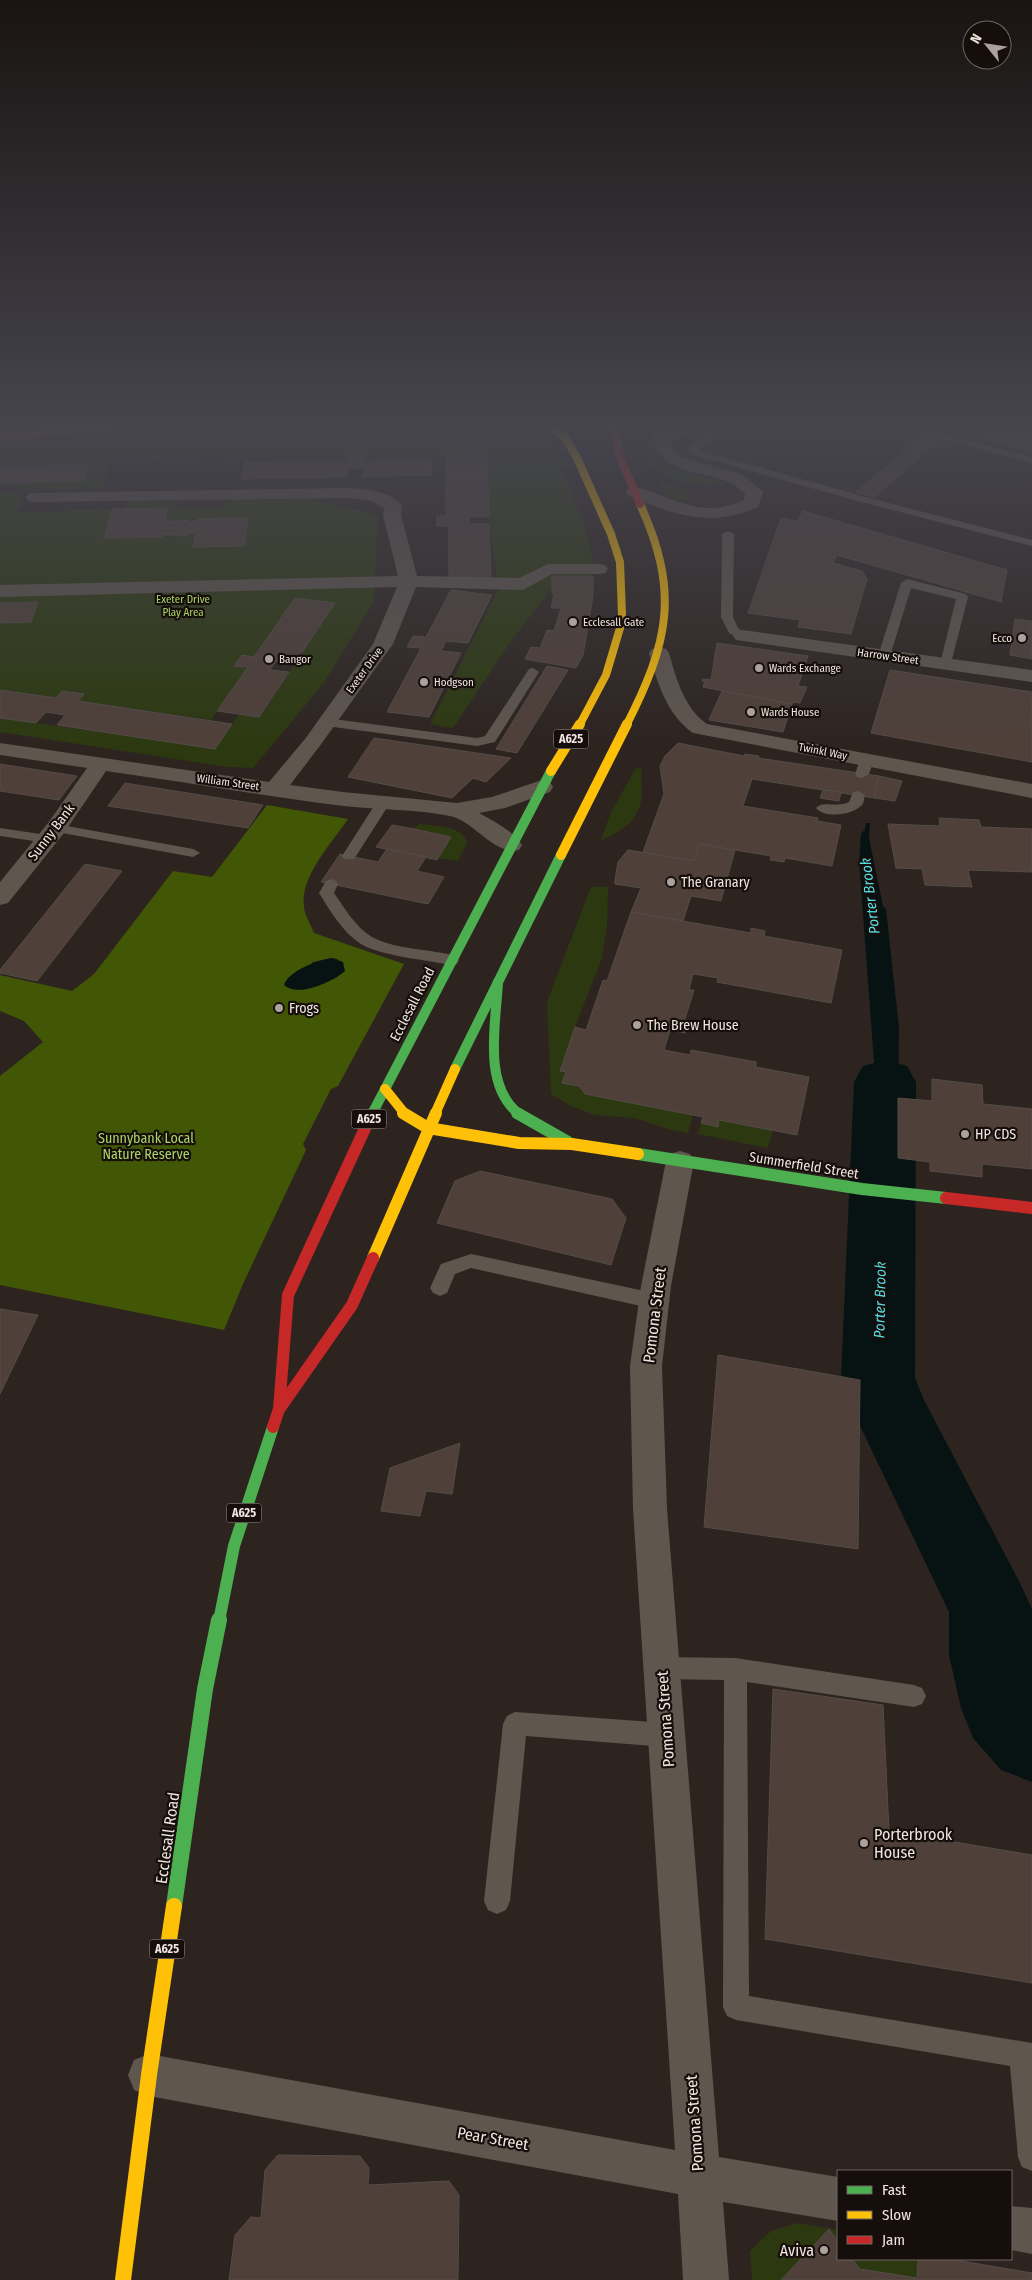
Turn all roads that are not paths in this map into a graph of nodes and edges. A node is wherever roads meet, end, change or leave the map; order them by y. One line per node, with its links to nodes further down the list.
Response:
1 (396, 532): 8 (street)
2 (610, 532): 19 (main road, Ecclesall Road / A625)
3 (653, 532): 11 (main road, Ecclesall Road / A625)
4 (991, 532): 6 (lane)
5 (728, 534): 10 (lane)
6 (1032, 543)
7 (599, 569): 8 (street)
8 (408, 582): 9 (street); 16 (street, Exeter Drive)
9 (0, 591)
10 (743, 636): 12 (street, Harrow Street)
11 (659, 653): 21 (street, Twinkl Way); 34 (main road, Ecclesall Road / A625)
12 (884, 656): 13 (street, Harrow Street); 13 (lane)
13 (946, 664): 15 (street, Harrow Street)
14 (533, 672): 16 (lane)
15 (1032, 676)
16 (326, 722): 20 (street, Exeter Drive)
17 (0, 749): 18 (street, William Street)
18 (101, 764): 20 (street, William Street); 27 (street, Sunny Bank)
19 (542, 787): 25 (street, William Street); 28 (main road, Ecclesall Road / A625)
20 (276, 789): 23 (street, William Street)
21 (1032, 791)
22 (858, 795): 24 (lane)
23 (383, 803): 25 (street, William Street); 30 (lane)
24 (823, 808)
25 (458, 810): 28 (street, William Street)
26 (0, 832): 27 (lane)
27 (51, 833): 29 (lane); 32 (street, Sunny Bank)
28 (511, 845): 33 (main road, Ecclesall Road / A625)
29 (193, 853)
30 (349, 856)
31 (331, 884): 33 (lane)
32 (0, 898)
33 (451, 960): 36 (main road, Ecclesall Road / A625)
34 (498, 982): 35 (main road, Ecclesall Road); 37 (main road, Ecclesall Road / A625)
35 (498, 1086): 38 (main road, Summerfield Street)
36 (385, 1089): 37 (main road, Summerfield Street); 43 (main road, Ecclesall Road / A625)
37 (428, 1128): 38 (main road, Summerfield Street); 43 (main road, Ecclesall Road / A625)
38 (572, 1144): 39 (main road, Summerfield Street)
39 (680, 1161): 40 (main road, Summerfield Street); 42 (street, Pomona Street)
40 (1032, 1208)
41 (440, 1288): 42 (lane)
42 (654, 1302): 44 (street, Pomona Street)
43 (279, 1409): 50 (main road, Ecclesall Road / A625)
44 (661, 1668): 45 (lane); 47 (street, Pomona Street)
45 (735, 1668): 46 (lane); 49 (lane)
46 (914, 1696)
47 (666, 1734): 48 (lane); 52 (street, Pomona Street)
48 (497, 1900)
49 (1028, 2055): 51 (lane)
50 (149, 2075): 52 (street, Pear Street); 56 (main road, Ecclesall Road / A625)
51 (1032, 2156)
52 (698, 2176): 53 (street, Pear Street); 57 (street, Pomona Street)
53 (837, 2199)
54 (1012, 2228): 55 (street)
55 (1032, 2231)
56 (123, 2280)
57 (706, 2280)

